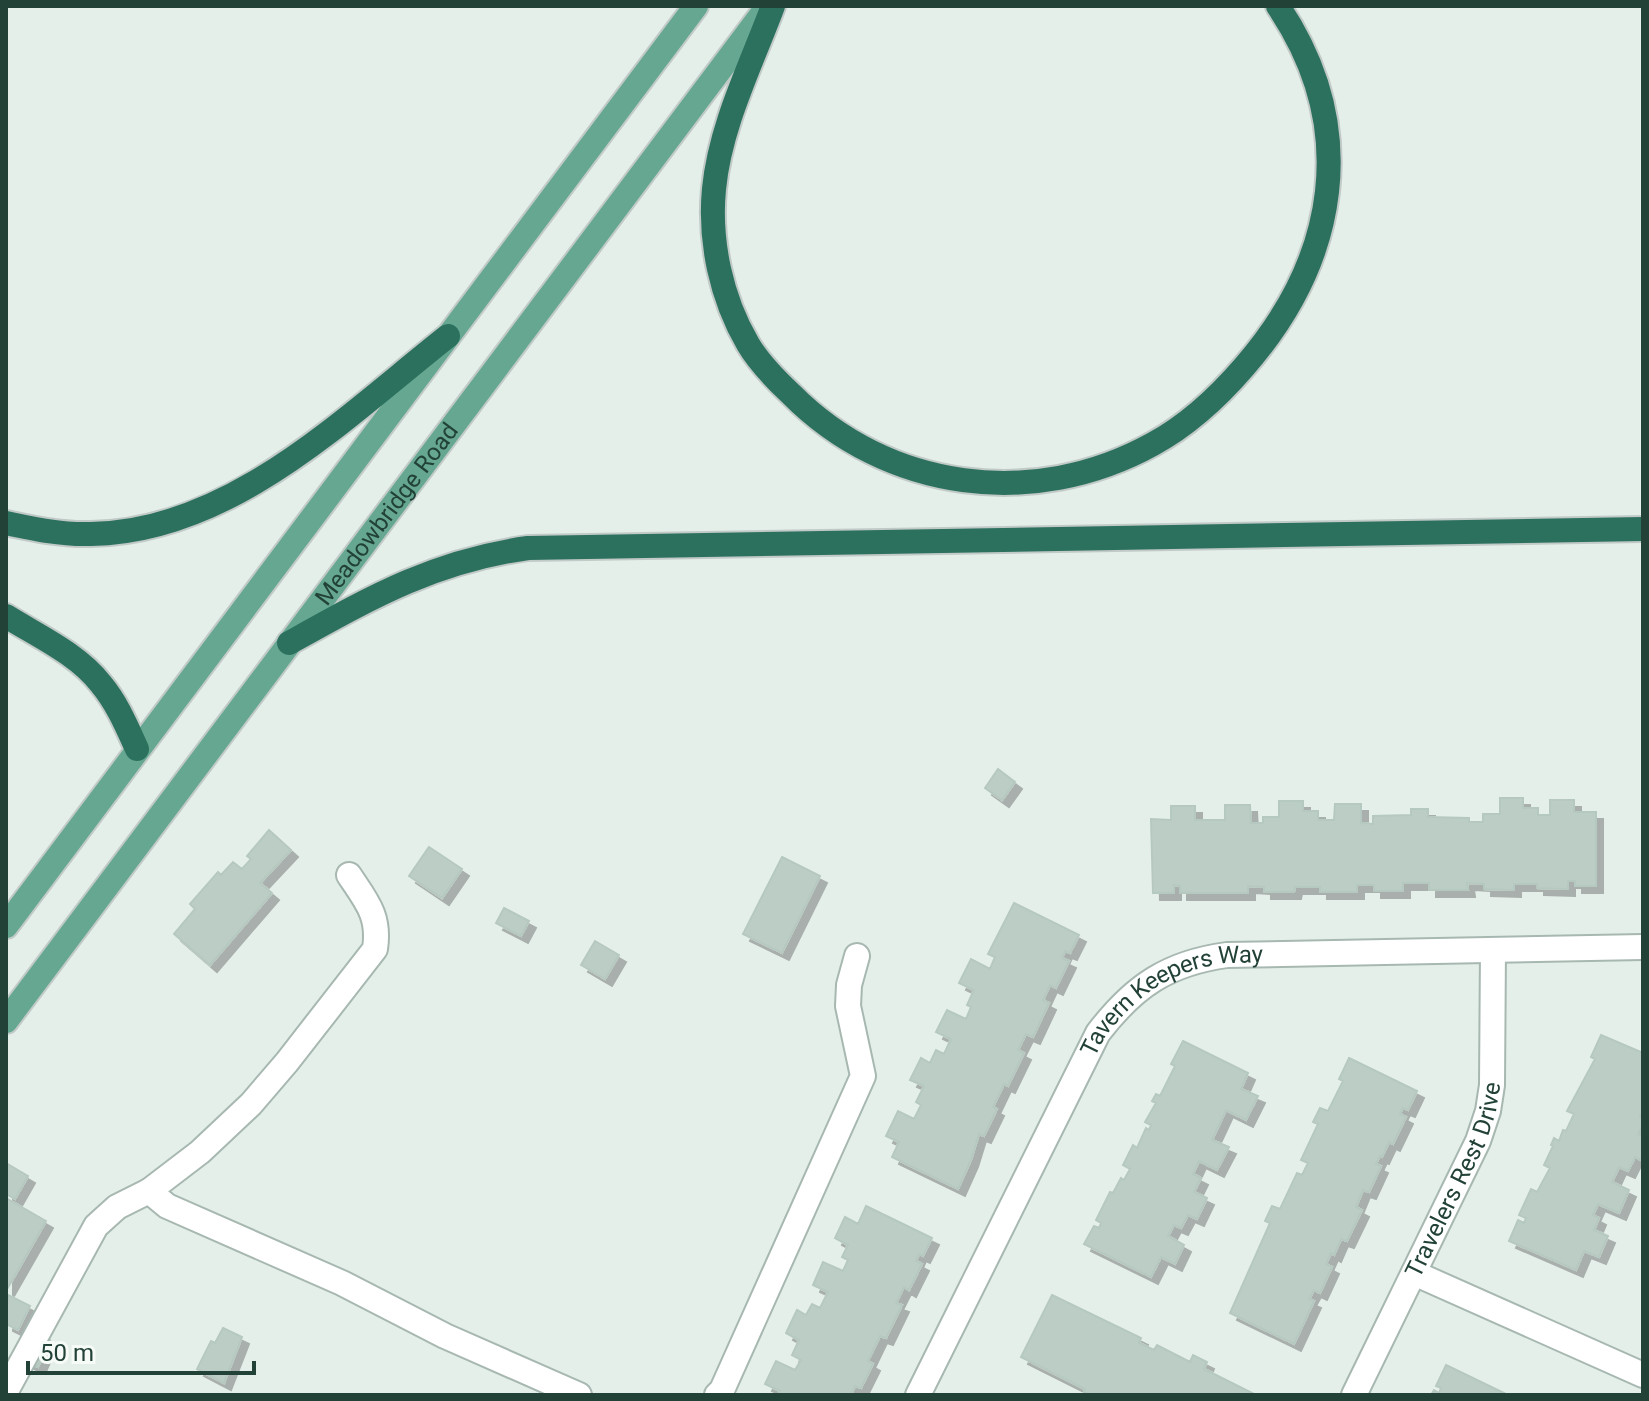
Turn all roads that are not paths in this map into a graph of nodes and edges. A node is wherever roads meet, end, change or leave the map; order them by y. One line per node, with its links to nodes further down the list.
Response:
1 (696, 6): 4 (main road)
2 (771, 6): 3 (highway); 8 (main road, Meadowbridge Road)
3 (1278, 6)
4 (448, 336): 5 (highway); 9 (main road)
5 (6, 523)
6 (1643, 529): 8 (highway)
7 (6, 616): 9 (highway)
8 (289, 643): 15 (main road, Meadowbridge Road)
9 (137, 749): 11 (main road)
10 (349, 875): 16 (street)
11 (6, 926)
12 (1643, 947): 13 (street, Tavern Keepers Way)
13 (1493, 950): 17 (street, Travelers Rest Drive); 22 (street, Tavern Keepers Way)
14 (857, 956): 21 (street)
15 (6, 1021)
16 (149, 1191): 19 (street); 20 (street)
17 (1414, 1273): 18 (street); 23 (street, Travelers Rest Drive)
18 (1643, 1375)
19 (6, 1391)
20 (579, 1395)
21 (717, 1395)
22 (918, 1395)
23 (1354, 1395)

